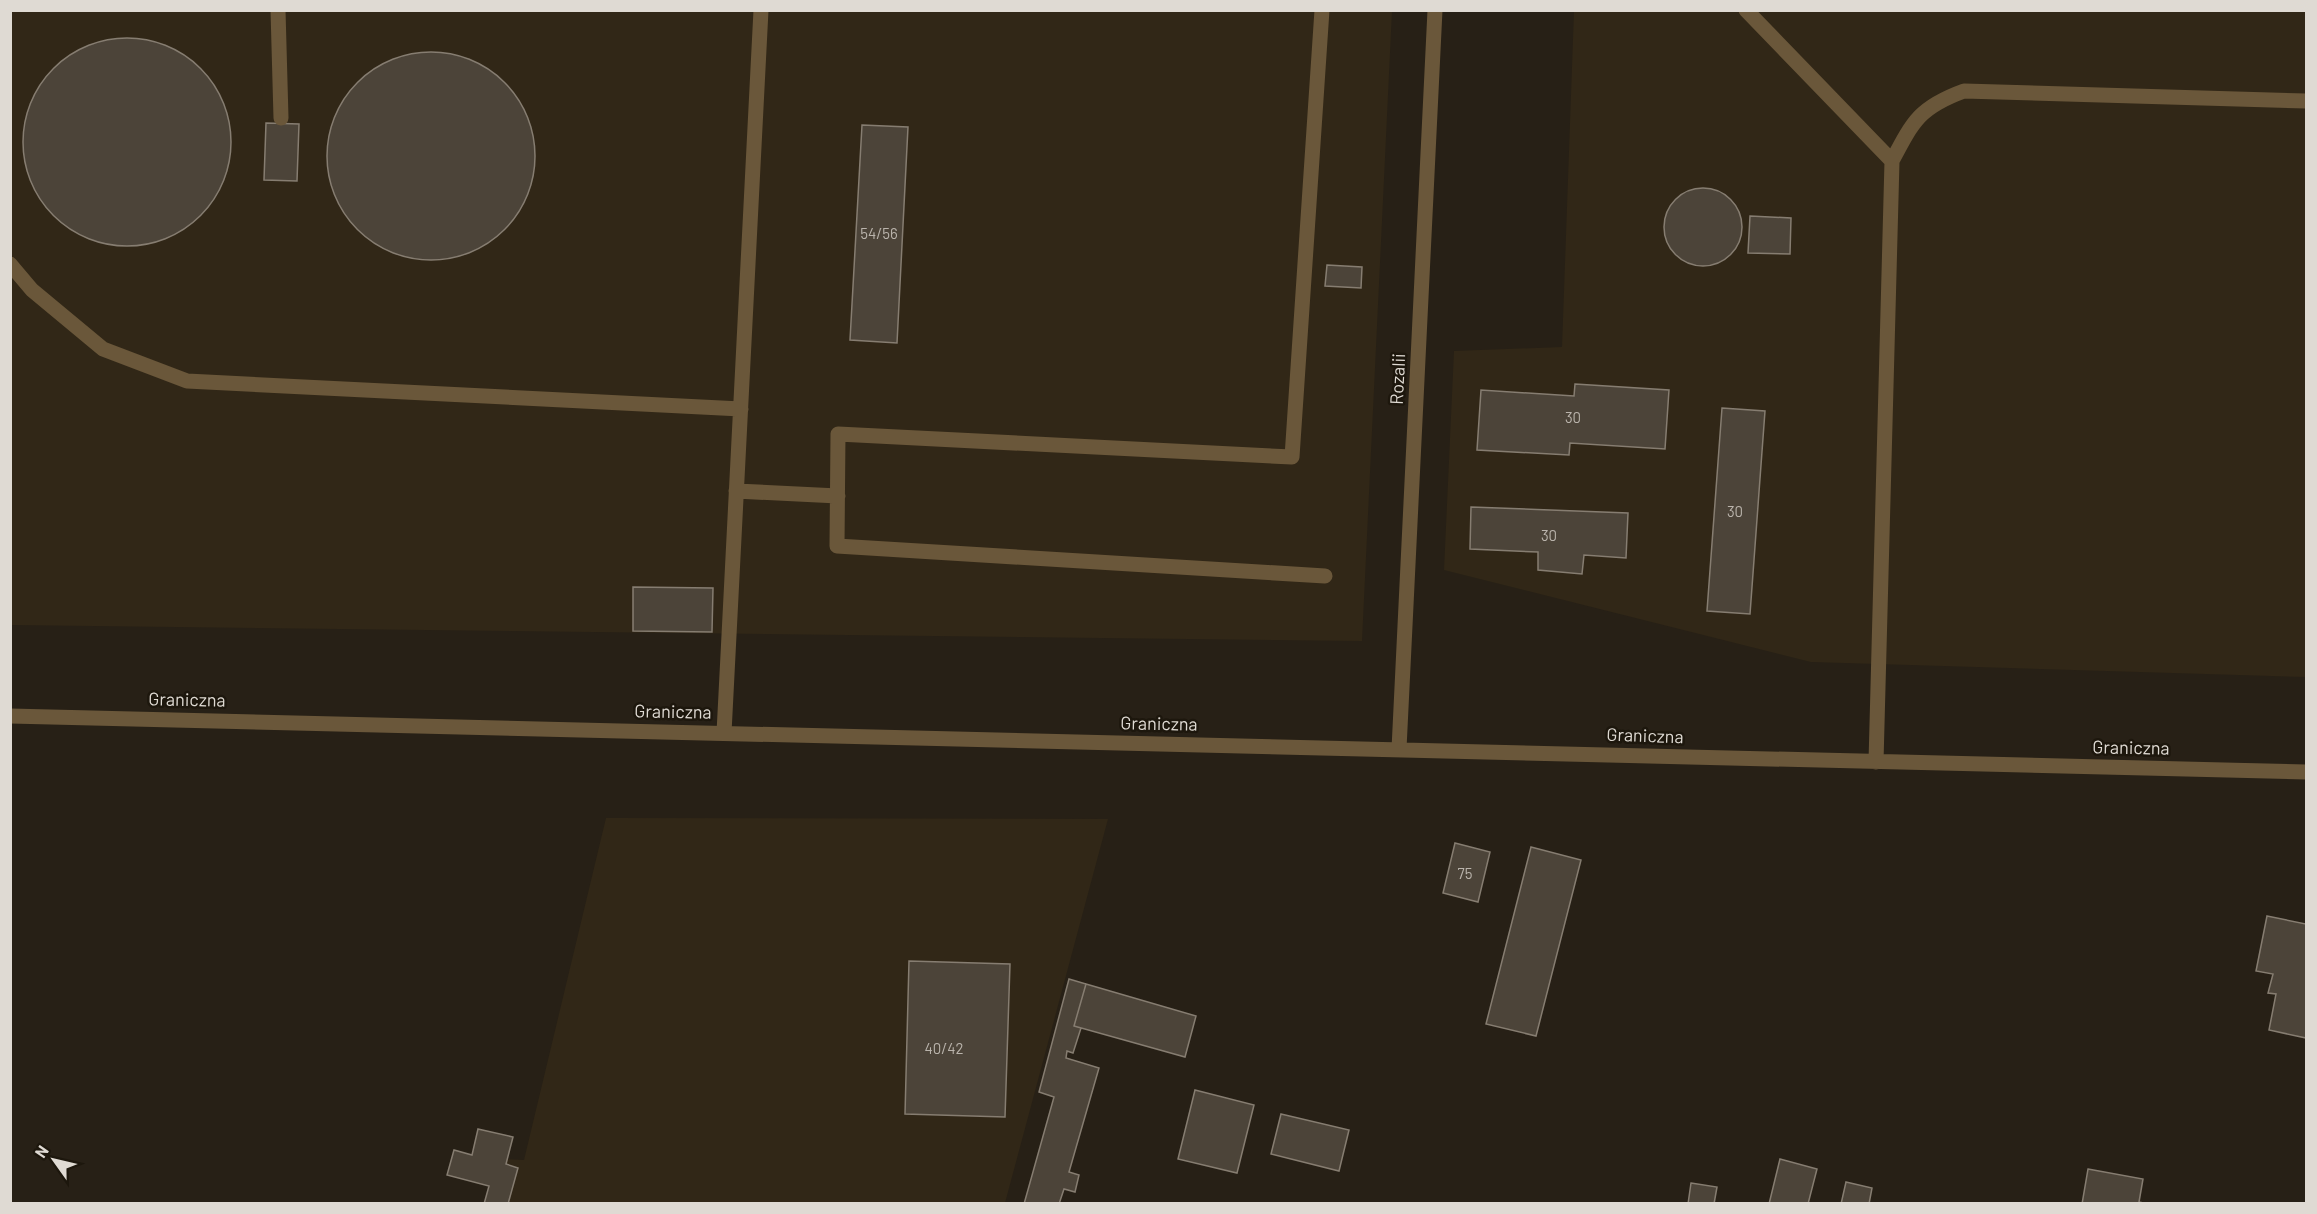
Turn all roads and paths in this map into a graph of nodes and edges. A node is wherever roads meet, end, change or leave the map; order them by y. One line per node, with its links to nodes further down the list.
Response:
1 (278, 10): 7 (street)
2 (761, 10): 10 (street)
3 (1322, 10): 12 (street)
4 (1435, 10): 16 (street, Rozalii)
5 (1746, 10): 8 (street)
6 (2307, 101): 8 (street)
7 (281, 118)
8 (1892, 161): 17 (street)
9 (10, 264): 10 (street)
10 (741, 409): 11 (street)
11 (736, 491): 12 (street); 15 (street)
12 (838, 496): 13 (street)
13 (1325, 576)
14 (10, 716): 15 (street, Graniczna)
15 (724, 733): 16 (street, Graniczna)
16 (1399, 749): 17 (street, Graniczna)
17 (1876, 762): 18 (street, Graniczna)
18 (2307, 772)

